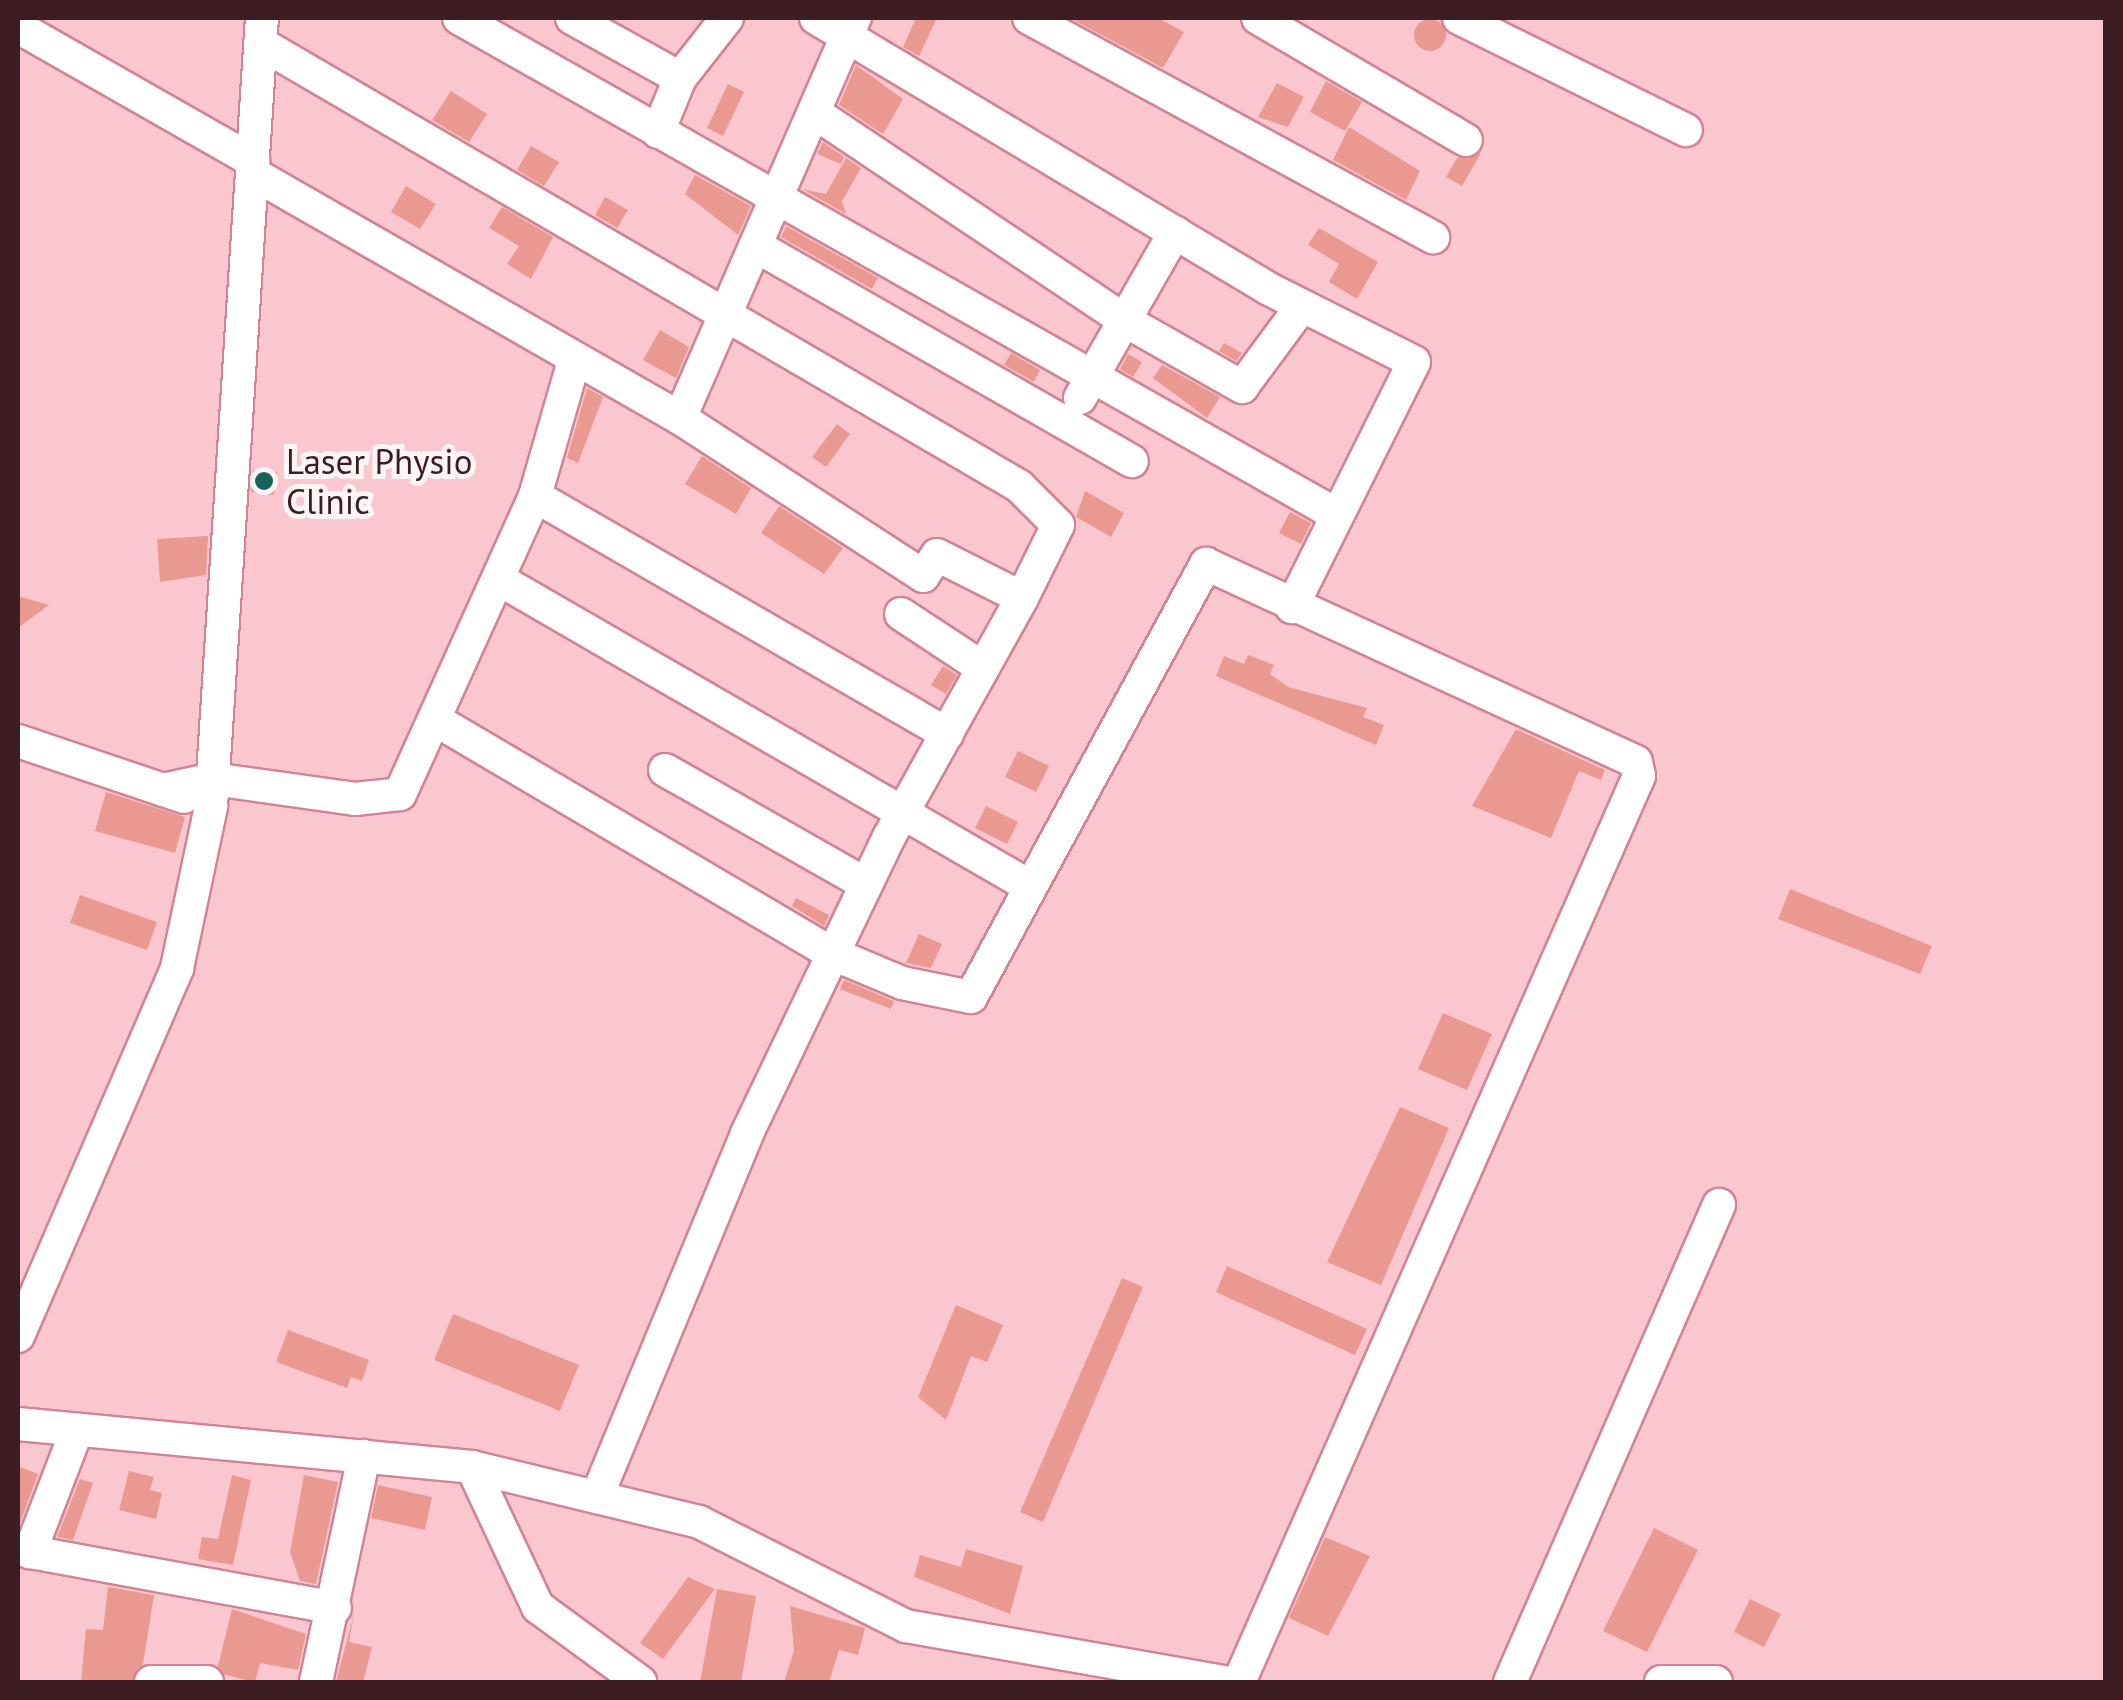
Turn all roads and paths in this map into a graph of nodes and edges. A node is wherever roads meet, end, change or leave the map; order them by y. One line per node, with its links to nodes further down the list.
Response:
1 (459, 18): 14 (street)
2 (572, 18): 11 (street)
3 (727, 18): 11 (street)
4 (816, 18): 10 (street)
5 (1029, 18): 19 (street)
6 (1258, 18): 15 (street)
7 (1459, 18): 13 (street)
8 (18, 27): 16 (street)
9 (261, 30): 16 (street); 22 (street)
10 (850, 30): 12 (street); 18 (street)
11 (680, 78): 14 (street)
12 (815, 112): 17 (street); 23 (street)
13 (1686, 130)
14 (658, 132): 17 (street)
15 (1466, 140)
16 (253, 167): 24 (street); 40 (street)
17 (779, 199): 20 (street); 25 (street)
18 (1175, 232): 21 (street); 23 (street)
19 (1433, 237)
20 (756, 246): 22 (street); 27 (street)
21 (1302, 306): 23 (street); 30 (street)
22 (722, 319): 26 (street); 32 (street)
23 (1124, 320): 25 (street)
24 (573, 364): 26 (street); 29 (street)
25 (1090, 378): 27 (street); 30 (street)
26 (680, 418): 32 (street)
27 (1068, 420): 28 (street)
28 (1132, 461)
29 (535, 496): 31 (street); 37 (street)
30 (1337, 516): 33 (street)
31 (500, 580): 36 (street); 41 (street)
32 (1022, 598): 35 (street)
33 (1292, 606): 43 (street); 59 (street)
34 (901, 614): 35 (street)
35 (983, 668): 37 (street)
36 (439, 722): 40 (street); 44 (street)
37 (947, 734): 41 (street)
38 (18, 741): 40 (street)
39 (665, 770): 42 (street)
40 (212, 793): 46 (street)
41 (905, 809): 42 (street); 43 (street)
42 (866, 884): 44 (street)
43 (1031, 887): 44 (street)
44 (833, 954): 51 (street)
45 (1719, 1205): 60 (street)
46 (18, 1336)
47 (18, 1424): 48 (street)
48 (77, 1430): 49 (street); 52 (street)
49 (364, 1456): 50 (street); 53 (street)
50 (472, 1466): 51 (street); 57 (street)
51 (597, 1497): 58 (street)
52 (24, 1566): 53 (street)
53 (335, 1608): 56 (street)
54 (152, 1682): 55 (street)
55 (206, 1682)
56 (316, 1682)
57 (640, 1682)
58 (1222, 1682)
59 (1239, 1682)
60 (1510, 1682)
61 (1661, 1682): 62 (street)
62 (1716, 1682)

